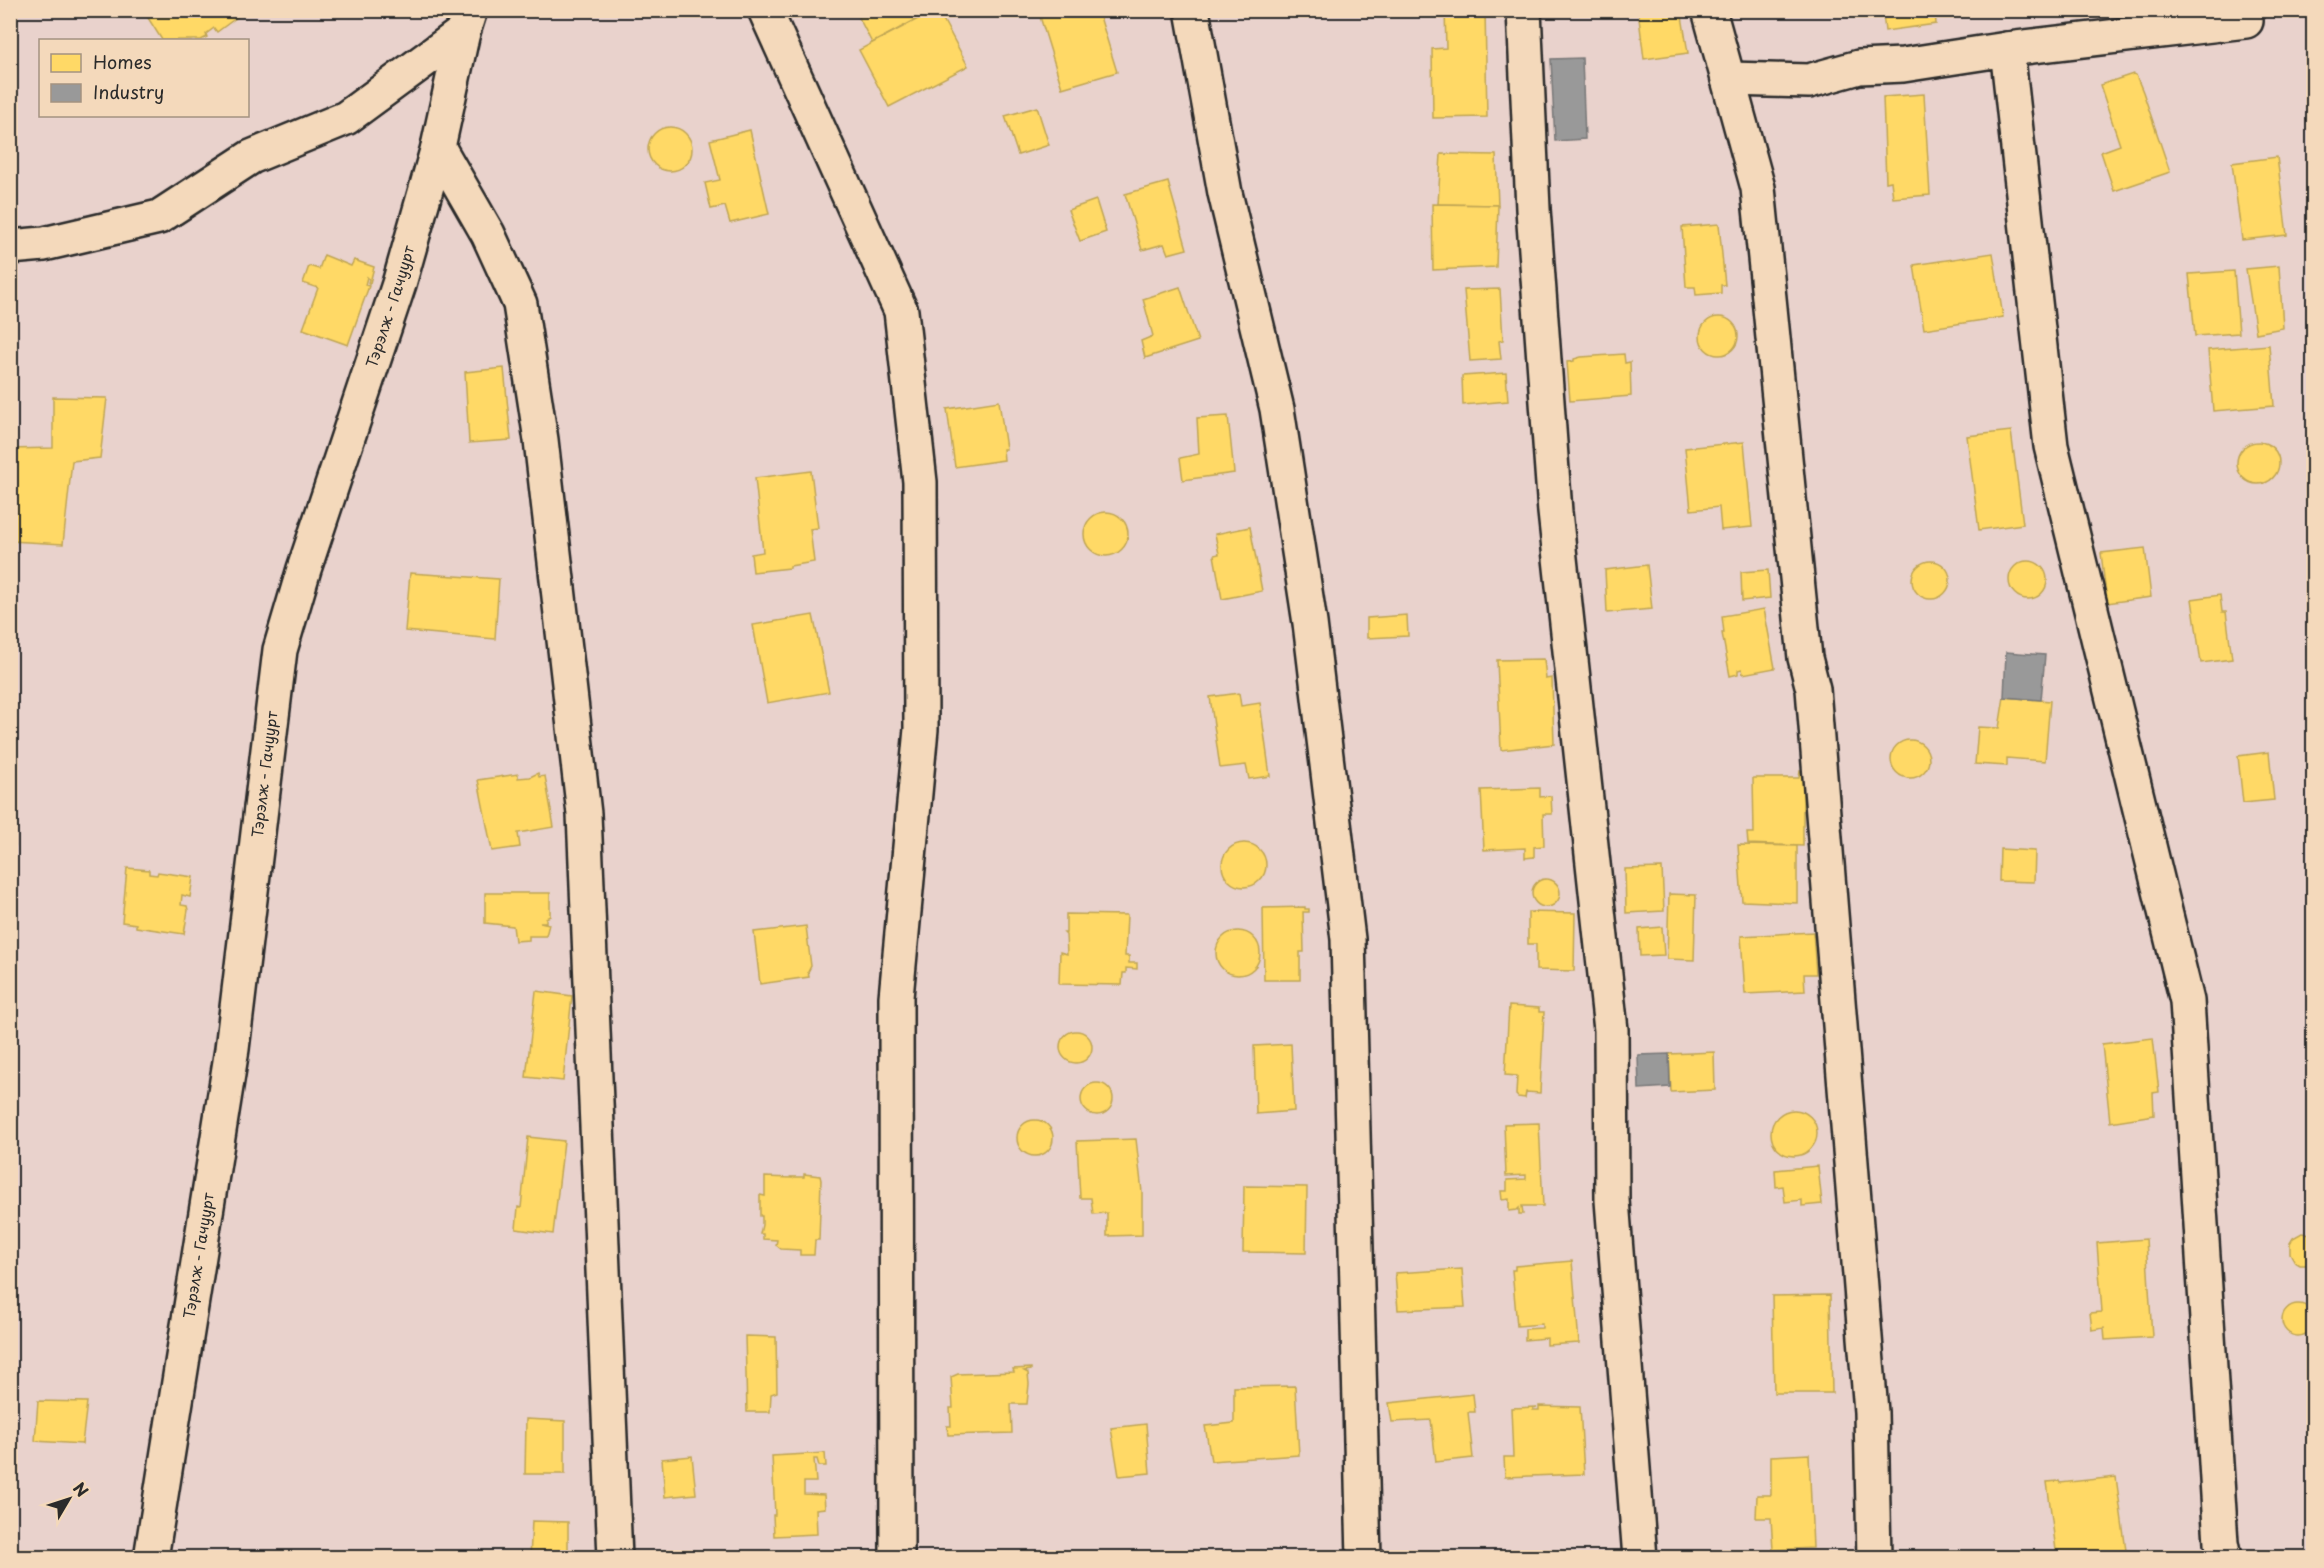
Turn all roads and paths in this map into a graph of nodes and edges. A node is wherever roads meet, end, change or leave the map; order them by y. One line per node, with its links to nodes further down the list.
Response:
1 (765, 10): 13 (street)
2 (1192, 10): 14 (street)
3 (1524, 10): 15 (street)
4 (1709, 10): 8 (street)
5 (467, 21): 9 (street, Тэрэлж - Гачуурт); 10 (street)
6 (2246, 21): 7 (street)
7 (2007, 49): 8 (street); 17 (street)
8 (1728, 79): 16 (street)
9 (438, 147): 11 (street, Тэрэлж - Гачуурт); 12 (street)
10 (10, 247)
11 (151, 1557)
12 (615, 1557)
13 (897, 1557)
14 (1364, 1557)
15 (1640, 1557)
16 (1874, 1557)
17 (2224, 1557)

